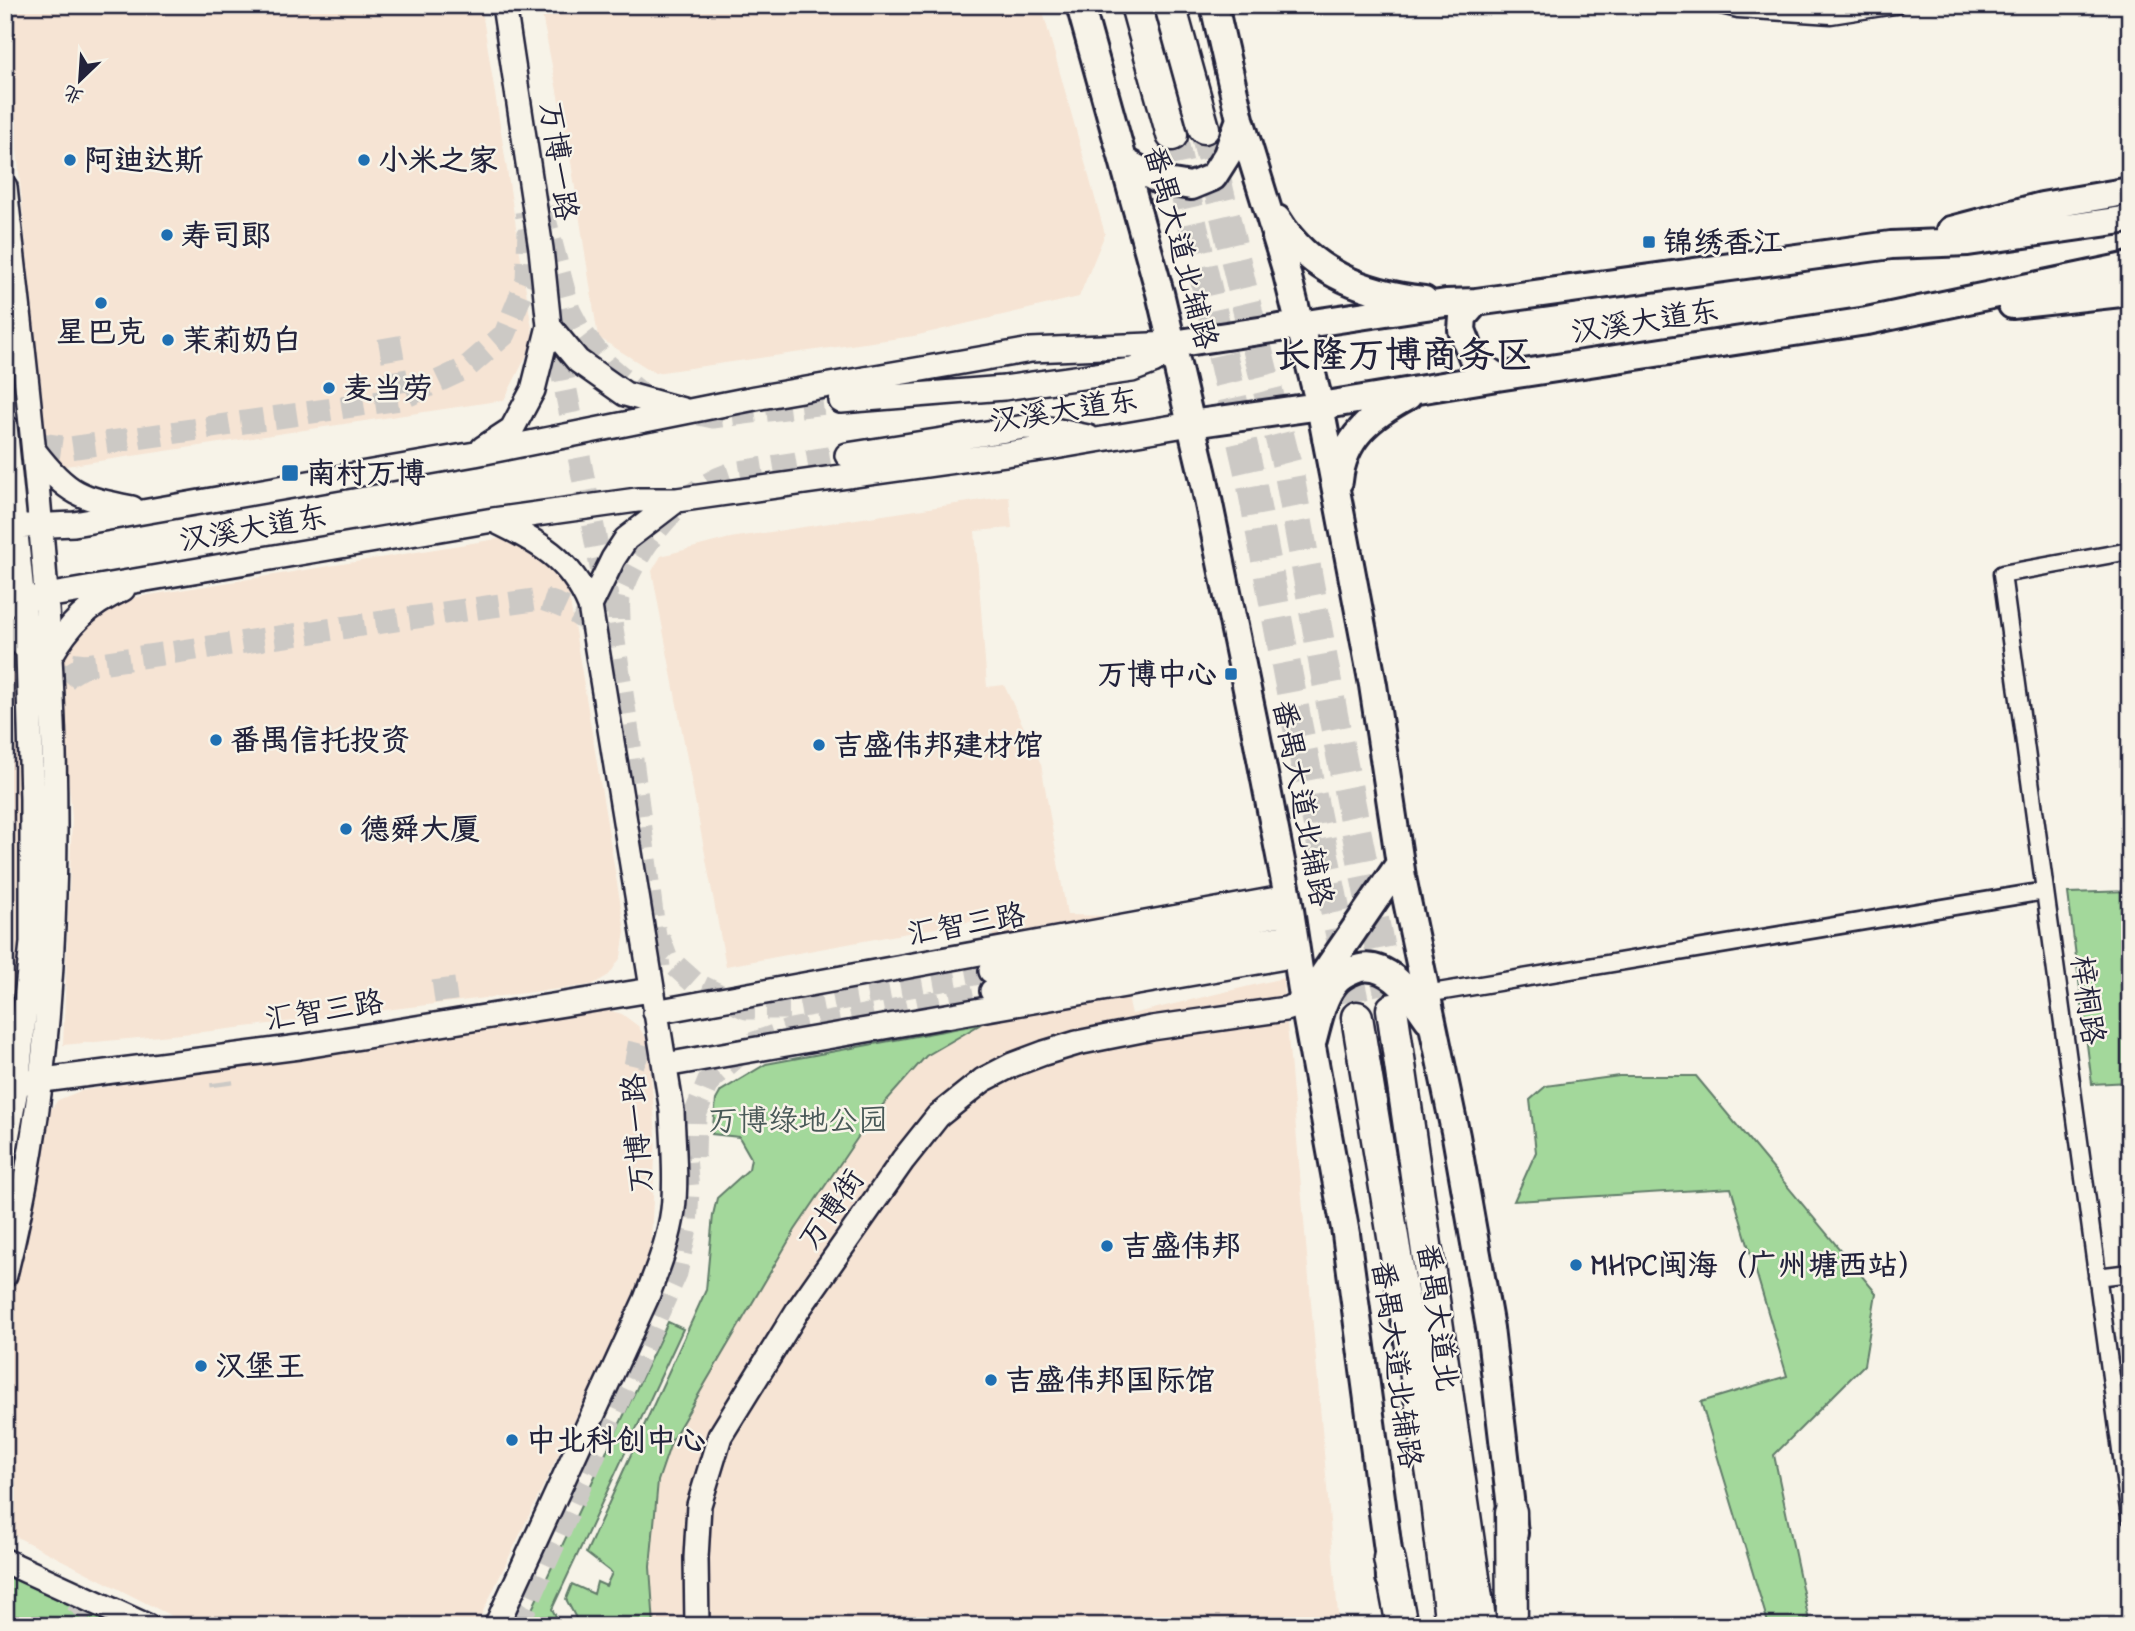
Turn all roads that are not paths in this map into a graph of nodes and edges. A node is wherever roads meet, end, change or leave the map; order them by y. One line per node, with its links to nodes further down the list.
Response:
1 (504, 5): 22 (street, 万博一路)
2 (1080, 5): 11 (main road, 番禺大道北辅路)
3 (1136, 5): 10 (highway)
4 (1170, 5): 9 (highway)
5 (1214, 5): 8 (main road)
6 (1721, 5): 7 (street)
7 (1895, 5)
8 (1240, 119): 11 (main road); 14 (main road)
9 (1204, 128)
10 (1172, 135)
11 (1124, 161): 24 (main road, 番禺大道北辅路)
12 (5, 187): 33 (street)
13 (2130, 191): 16 (main road)
14 (1264, 198): 20 (main road); 23 (main road)
15 (2130, 219): 16 (main road, 汉溪大道东)
16 (1891, 245): 19 (main road, 汉溪大道东)
17 (2130, 266): 21 (main road, 汉溪大道东)
18 (2130, 292): 21 (main road)
19 (1476, 302): 20 (main road, 汉溪大道东); 25 (main road)
20 (1446, 303): 23 (main road, 汉溪大道东)
21 (1867, 321): 25 (main road, 汉溪大道东)
22 (549, 326): 29 (street); 34 (street)
23 (1301, 326): 24 (main road, 汉溪大道东); 28 (main road)
24 (1172, 344): 27 (street); 29 (street, 汉溪大道东); 30 (main road, 番禺大道北辅路)
25 (1497, 377): 26 (main road, 汉溪大道东)
26 (1419, 389): 28 (main road, 汉溪大道东); 38 (main road)
27 (841, 401)
28 (1320, 406): 30 (main road, 汉溪大道东); 38 (main road)
29 (690, 411): 34 (street, 汉溪大道东)
30 (1191, 424): 32 (street, 汉溪大道东); 53 (main road, 番禺大道北辅路)
31 (5, 426): 36 (street)
32 (1098, 439): 35 (street); 37 (street, 汉溪大道东)
33 (35, 452): 39 (street); 41 (street)
34 (475, 454): 39 (street, 汉溪大道东)
35 (847, 455)
36 (7, 460): 42 (street)
37 (677, 500): 40 (street, 汉溪大道东); 47 (street)
38 (1338, 500): 51 (main road)
39 (149, 511): 41 (street, 汉溪大道东)
40 (493, 520): 44 (street, 汉溪大道东); 47 (street)
41 (42, 525): 42 (street, 汉溪大道东); 45 (street)
42 (10, 527): 46 (street)
43 (2130, 551): 52 (street, 梓桐路)
44 (141, 581): 45 (street, 汉溪大道东); 50 (street)
45 (46, 596): 46 (street, 汉溪大道东); 50 (street)
46 (14, 602): 49 (street)
47 (590, 606): 56 (street, 万博一路)
48 (5, 626): 49 (street)
49 (28, 651): 64 (street)
50 (50, 657): 63 (street)
51 (1400, 863): 55 (main road); 57 (main road)
52 (2045, 891): 55 (street); 68 (street, 梓桐路)
53 (1292, 925): 54 (street); 56 (street, 汇智三路); 57 (main road, 番禺大道北辅路); 62 (street)
54 (992, 981)
55 (1426, 994): 60 (main road)
56 (653, 1001): 62 (street, 万博一路); 63 (street, 汇智三路)
57 (1304, 1003): 61 (main road, 番禺大道北辅路); 75 (street, 万博街)
58 (1392, 1009): 79 (highway, 番禺大道北)
59 (1357, 1017): 78 (highway, 番禺大道北)
60 (1433, 1026): 61 (main road); 69 (main road)
61 (1311, 1044): 71 (main road, 番禺大道北辅路)
62 (665, 1065): 74 (street, 万博一路)
63 (41, 1081): 64 (street, 汇智三路); 67 (street)
64 (11, 1085): 65 (street)
65 (5, 1149)
66 (2130, 1273): 68 (street)
67 (5, 1275)
68 (2097, 1277): 70 (street, 梓桐路)
69 (1511, 1512): 80 (highway); 81 (main road)
70 (2130, 1517)
71 (1389, 1558): 76 (main road, 番禺大道北辅路); 77 (highway)
72 (5, 1560): 73 (street)
73 (147, 1626)
74 (496, 1626)
75 (697, 1626)
76 (1391, 1626)
77 (1402, 1626)
78 (1451, 1626)
79 (1481, 1626)
80 (1512, 1626)
81 (1525, 1626)

